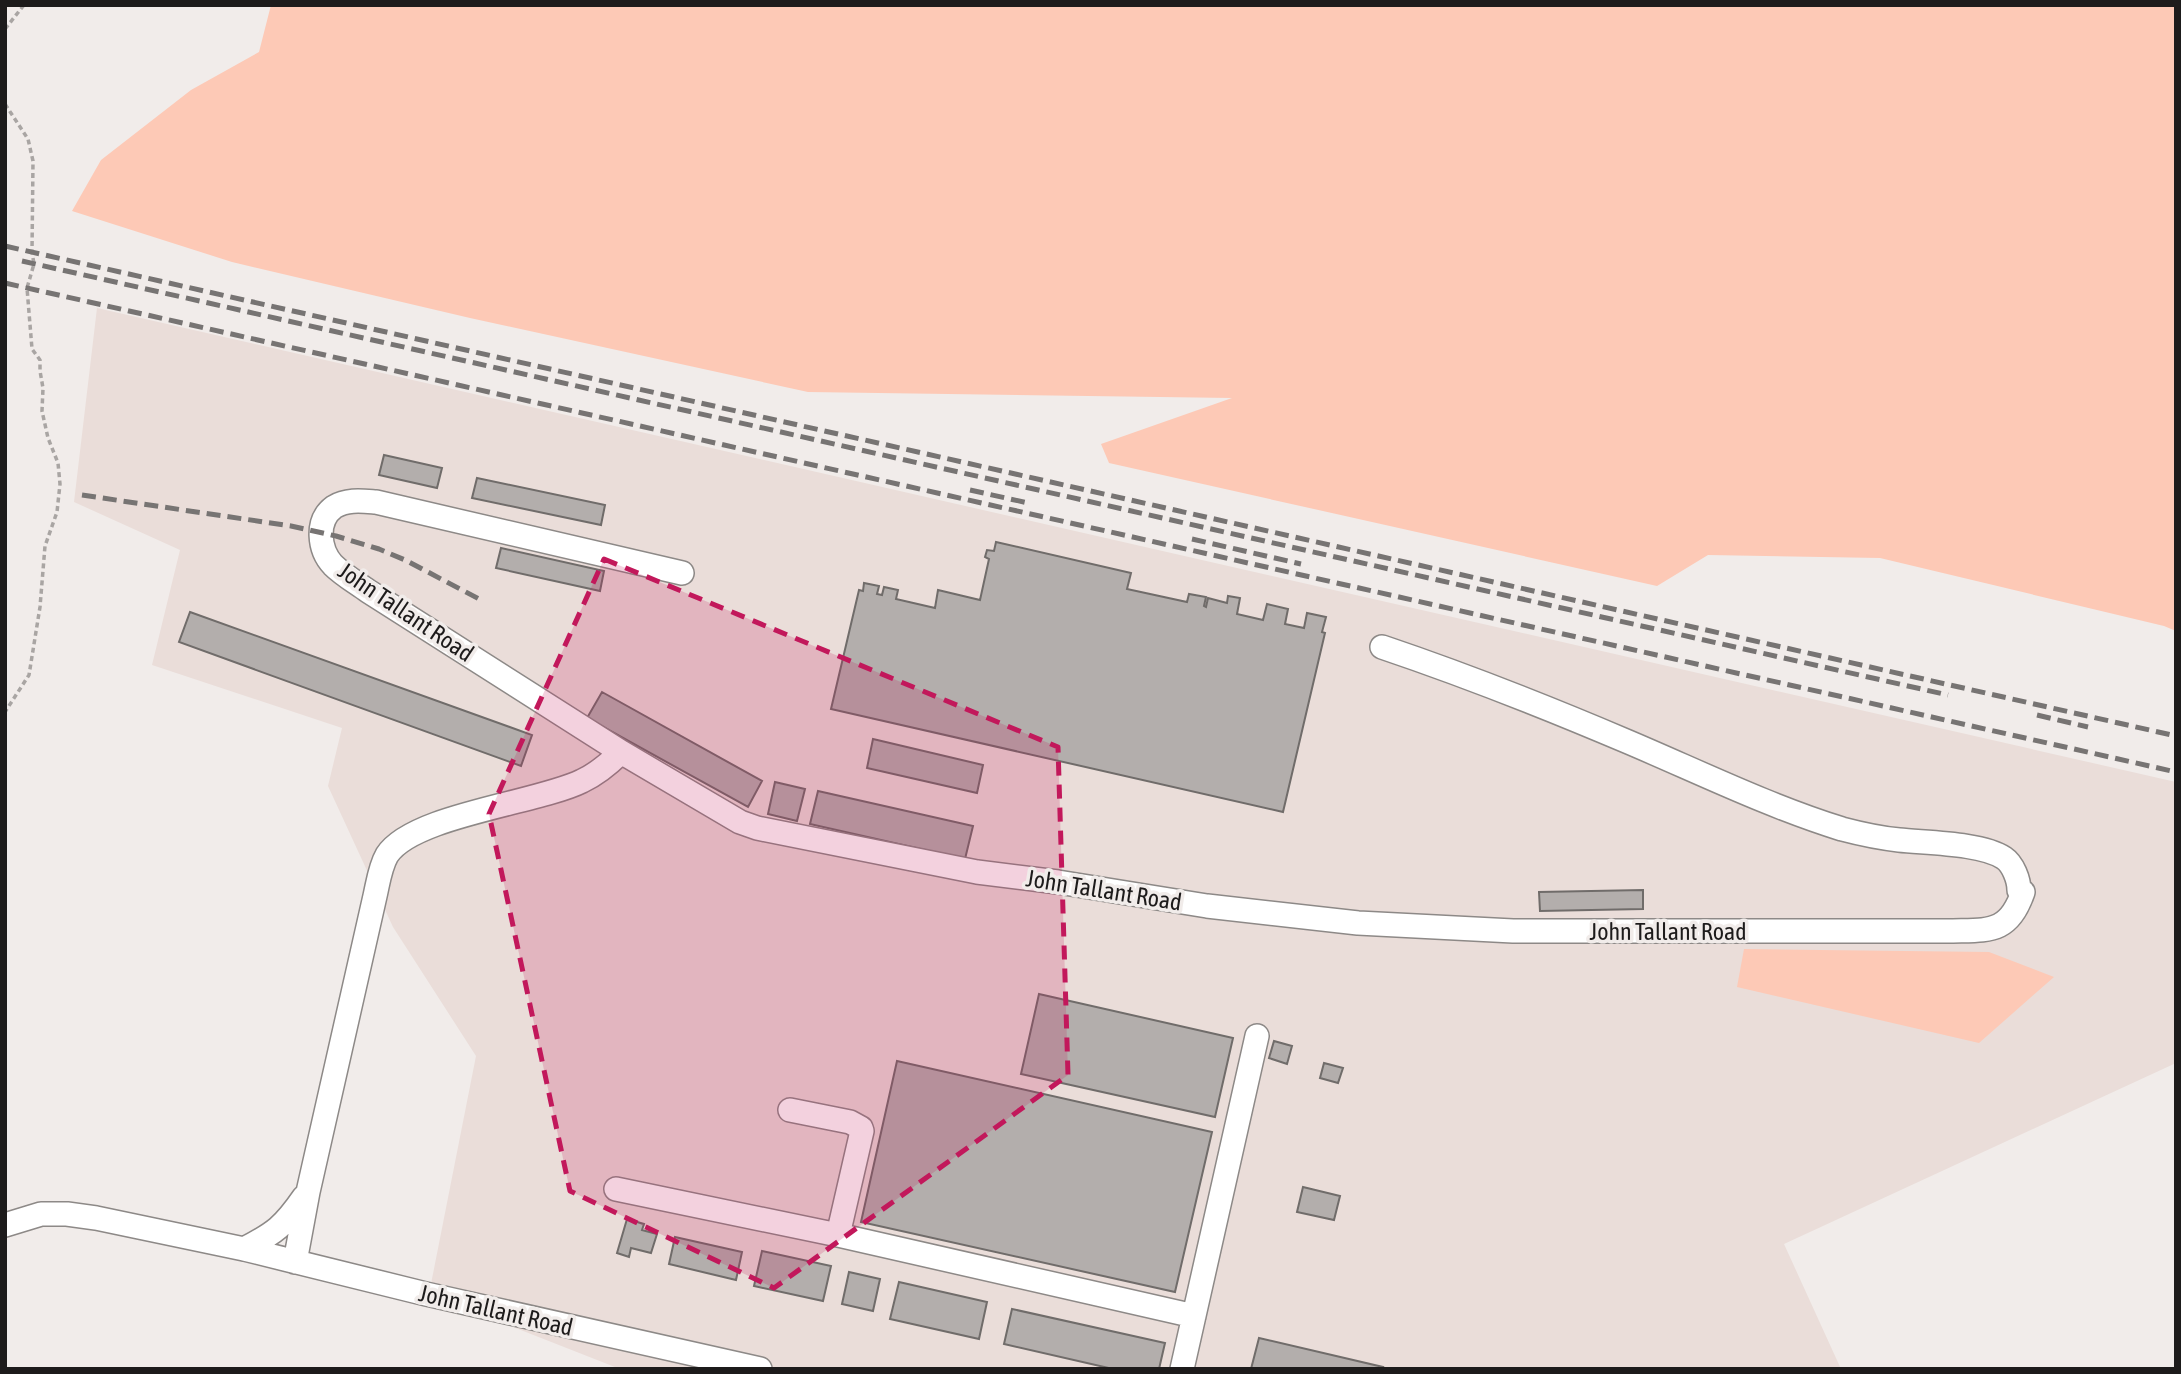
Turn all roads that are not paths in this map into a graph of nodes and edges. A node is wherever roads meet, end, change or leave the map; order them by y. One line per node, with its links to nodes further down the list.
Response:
1 (682, 573): 3 (lane, John Tallant Road)
2 (1382, 647): 3 (lane, John Tallant Road)
3 (621, 752): 7 (lane)
4 (1257, 1036): 12 (lane)
5 (790, 1110): 9 (lane)
6 (615, 1189): 9 (lane)
7 (308, 1192): 10 (lane); 11 (lane)
8 (5, 1226): 10 (lane, John Tallant Road)
9 (838, 1236): 12 (lane)
10 (244, 1249): 11 (lane, John Tallant Road)
11 (295, 1262): 13 (lane, John Tallant Road)
12 (1194, 1316): 14 (lane)
13 (760, 1369)
14 (1182, 1369)

